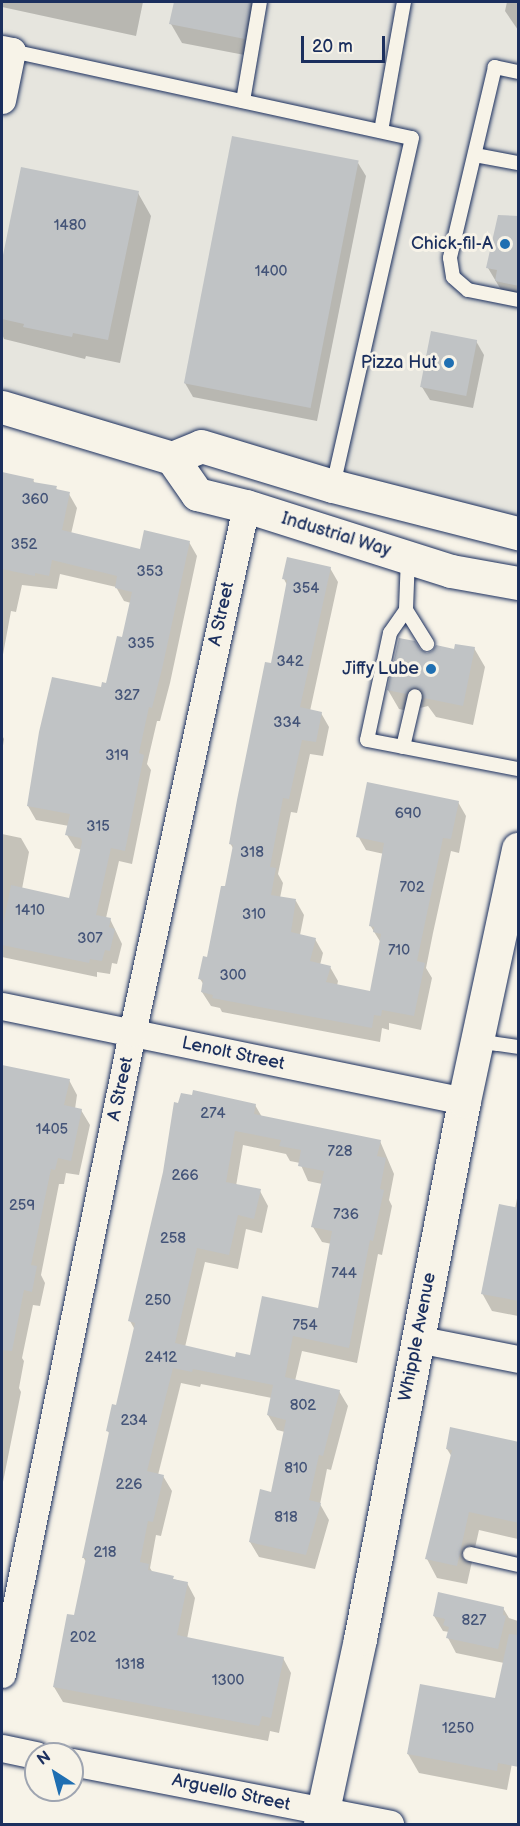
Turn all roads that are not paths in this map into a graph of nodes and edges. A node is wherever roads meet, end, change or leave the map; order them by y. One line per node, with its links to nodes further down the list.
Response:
1 (260, 2): 6 (lane)
2 (404, 2): 7 (lane)
3 (7, 50): 5 (street); 6 (lane)
4 (519, 72): 8 (lane)
5 (2, 100)
6 (243, 101): 7 (lane)
7 (381, 131): 13 (lane)
8 (475, 155): 9 (lane); 10 (lane)
9 (519, 163)
10 (519, 300)
11 (2, 407): 12 (main road)
12 (172, 458): 13 (main road); 14 (main road, Industrial Way)
13 (333, 486): 15 (main road)
14 (246, 506): 16 (main road, Industrial Way); 25 (street, A Street)
15 (519, 533)
16 (408, 557): 17 (main road, Industrial Way); 18 (lane)
17 (519, 583)
18 (406, 610): 19 (lane); 21 (lane)
19 (427, 644)
20 (415, 696): 21 (lane)
21 (403, 747): 22 (lane)
22 (519, 769)
23 (517, 860): 26 (main road, Whipple Avenue)
24 (2, 1006): 25 (street, Lenolt Street)
25 (132, 1033): 28 (street, Lenolt Street); 33 (street, A Street)
26 (477, 1041): 27 (lane); 28 (main road, Whipple Avenue)
27 (519, 1047)
28 (464, 1101): 29 (main road, Whipple Avenue)
29 (417, 1339): 30 (street); 37 (main road, Whipple Avenue)
30 (519, 1359)
31 (470, 1554): 32 (lane)
32 (519, 1565)
33 (2, 1674)
34 (2, 1748): 35 (street)
35 (24, 1753)
36 (84, 1765): 37 (street, Arguello Street)
37 (321, 1818): 38 (street, Arguello Street)
38 (390, 1824)

